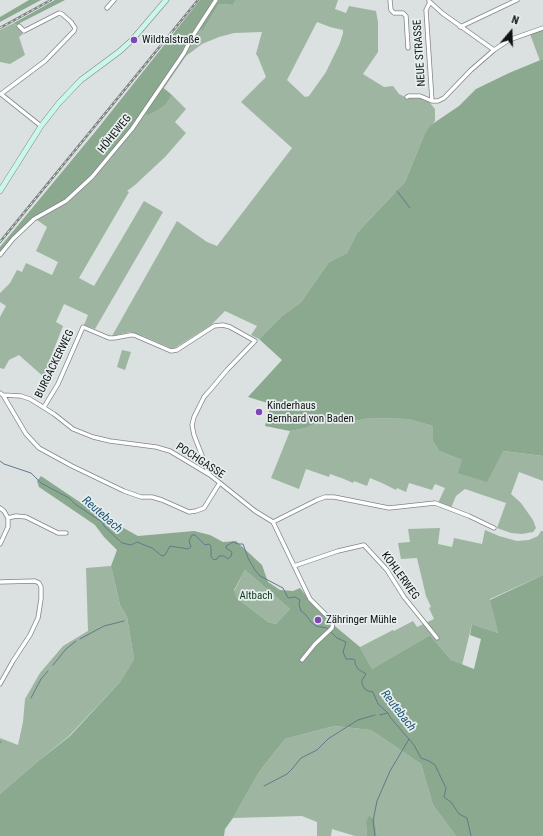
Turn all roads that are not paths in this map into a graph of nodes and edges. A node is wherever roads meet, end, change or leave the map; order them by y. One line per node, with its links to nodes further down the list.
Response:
1 (114, 0): 7 (street)
2 (166, 0): 16 (street)
3 (216, 0): 18 (street, HÖHEWEG)
4 (390, 0): 11 (street)
5 (517, 0): 9 (street)
6 (429, 1): 9 (street); 15 (street, NEUE STRASSE)
7 (107, 8)
8 (19, 26): 13 (street)
9 (460, 27): 12 (street)
10 (543, 28): 12 (street)
11 (408, 48)
12 (494, 50): 15 (street)
13 (0, 94): 16 (street)
14 (407, 97): 15 (street, NEUE STRASSE)
15 (432, 101)
16 (41, 126): 17 (street)
17 (0, 191)
18 (0, 255)
19 (1, 394): 20 (street, POCHGASSE); 22 (street)
20 (44, 408): 21 (street, POCHGASSE); 21 (street, BURGACKERWEG)
21 (210, 475): 22 (street, POCHGASSE)
22 (219, 484): 25 (street, POCHGASSE)
23 (0, 508): 24 (street)
24 (8, 518): 27 (street); 28 (street)
25 (273, 522): 26 (street); 29 (street)
26 (494, 528)
27 (66, 533)
28 (0, 544)
29 (294, 566): 31 (street, KOHLERWEG); 32 (street)
30 (0, 582): 33 (street)
31 (437, 638)
32 (302, 660)
33 (0, 684)

